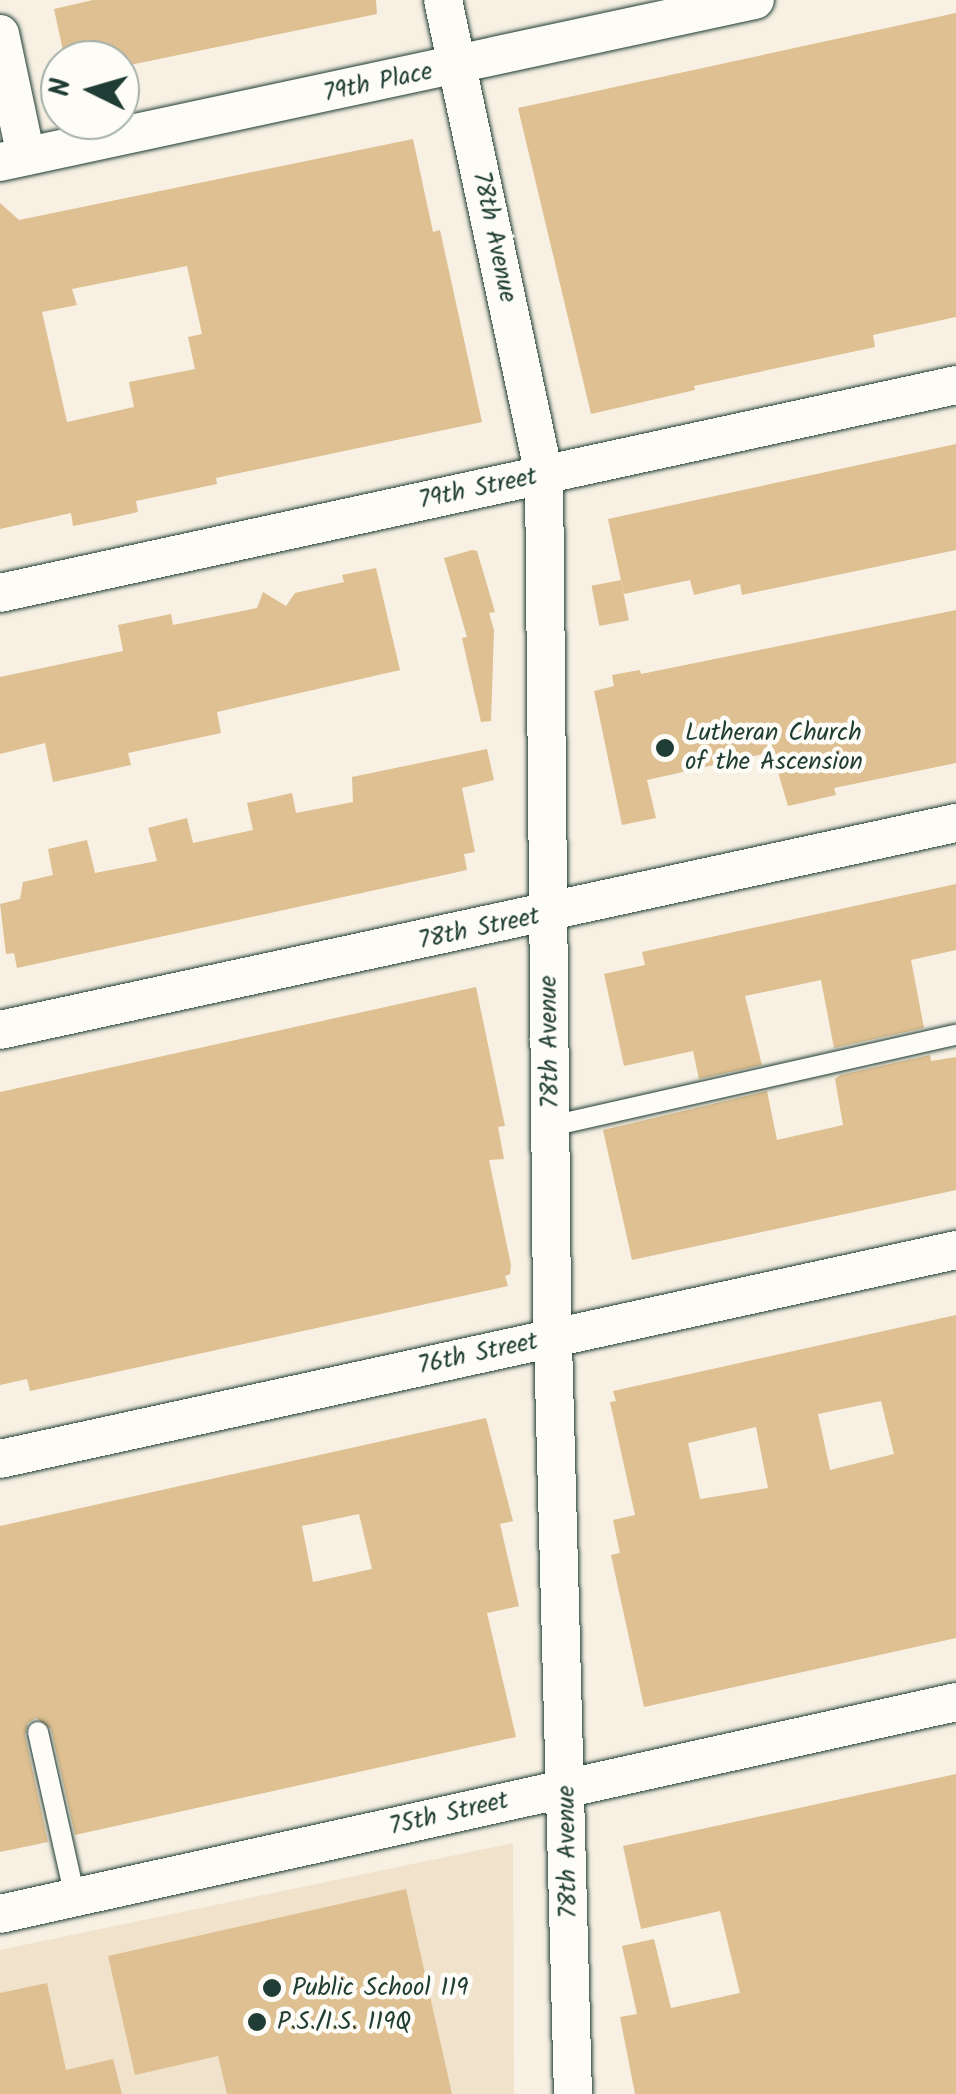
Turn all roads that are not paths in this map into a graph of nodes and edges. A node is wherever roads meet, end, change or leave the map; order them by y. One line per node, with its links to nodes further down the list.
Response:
1 (443, 0): 4 (street, 78th Avenue)
2 (755, 0): 4 (street, 79th Place)
3 (0, 34): 5 (street)
4 (458, 66): 5 (street, 79th Place); 7 (street, 78th Avenue)
5 (13, 159)
6 (956, 385): 7 (street, 79th Street)
7 (544, 474): 8 (street, 79th Street); 10 (street, 78th Avenue)
8 (0, 593)
9 (956, 823): 10 (street, 78th Street)
10 (548, 914): 11 (street, 78th Street); 13 (street, 78th Avenue)
11 (0, 1030)
12 (956, 1035): 13 (lane)
13 (550, 1126): 15 (street, 78th Avenue)
14 (956, 1250): 15 (street, 76th Street)
15 (553, 1338): 16 (street, 76th Street); 19 (street, 78th Avenue)
16 (0, 1460)
17 (956, 1702): 19 (street, 75th Street)
18 (38, 1732): 20 (lane)
19 (566, 1787): 20 (street, 75th Street); 22 (street, 78th Avenue)
20 (74, 1897): 21 (street, 75th Street)
21 (0, 1914)
22 (573, 2094)

